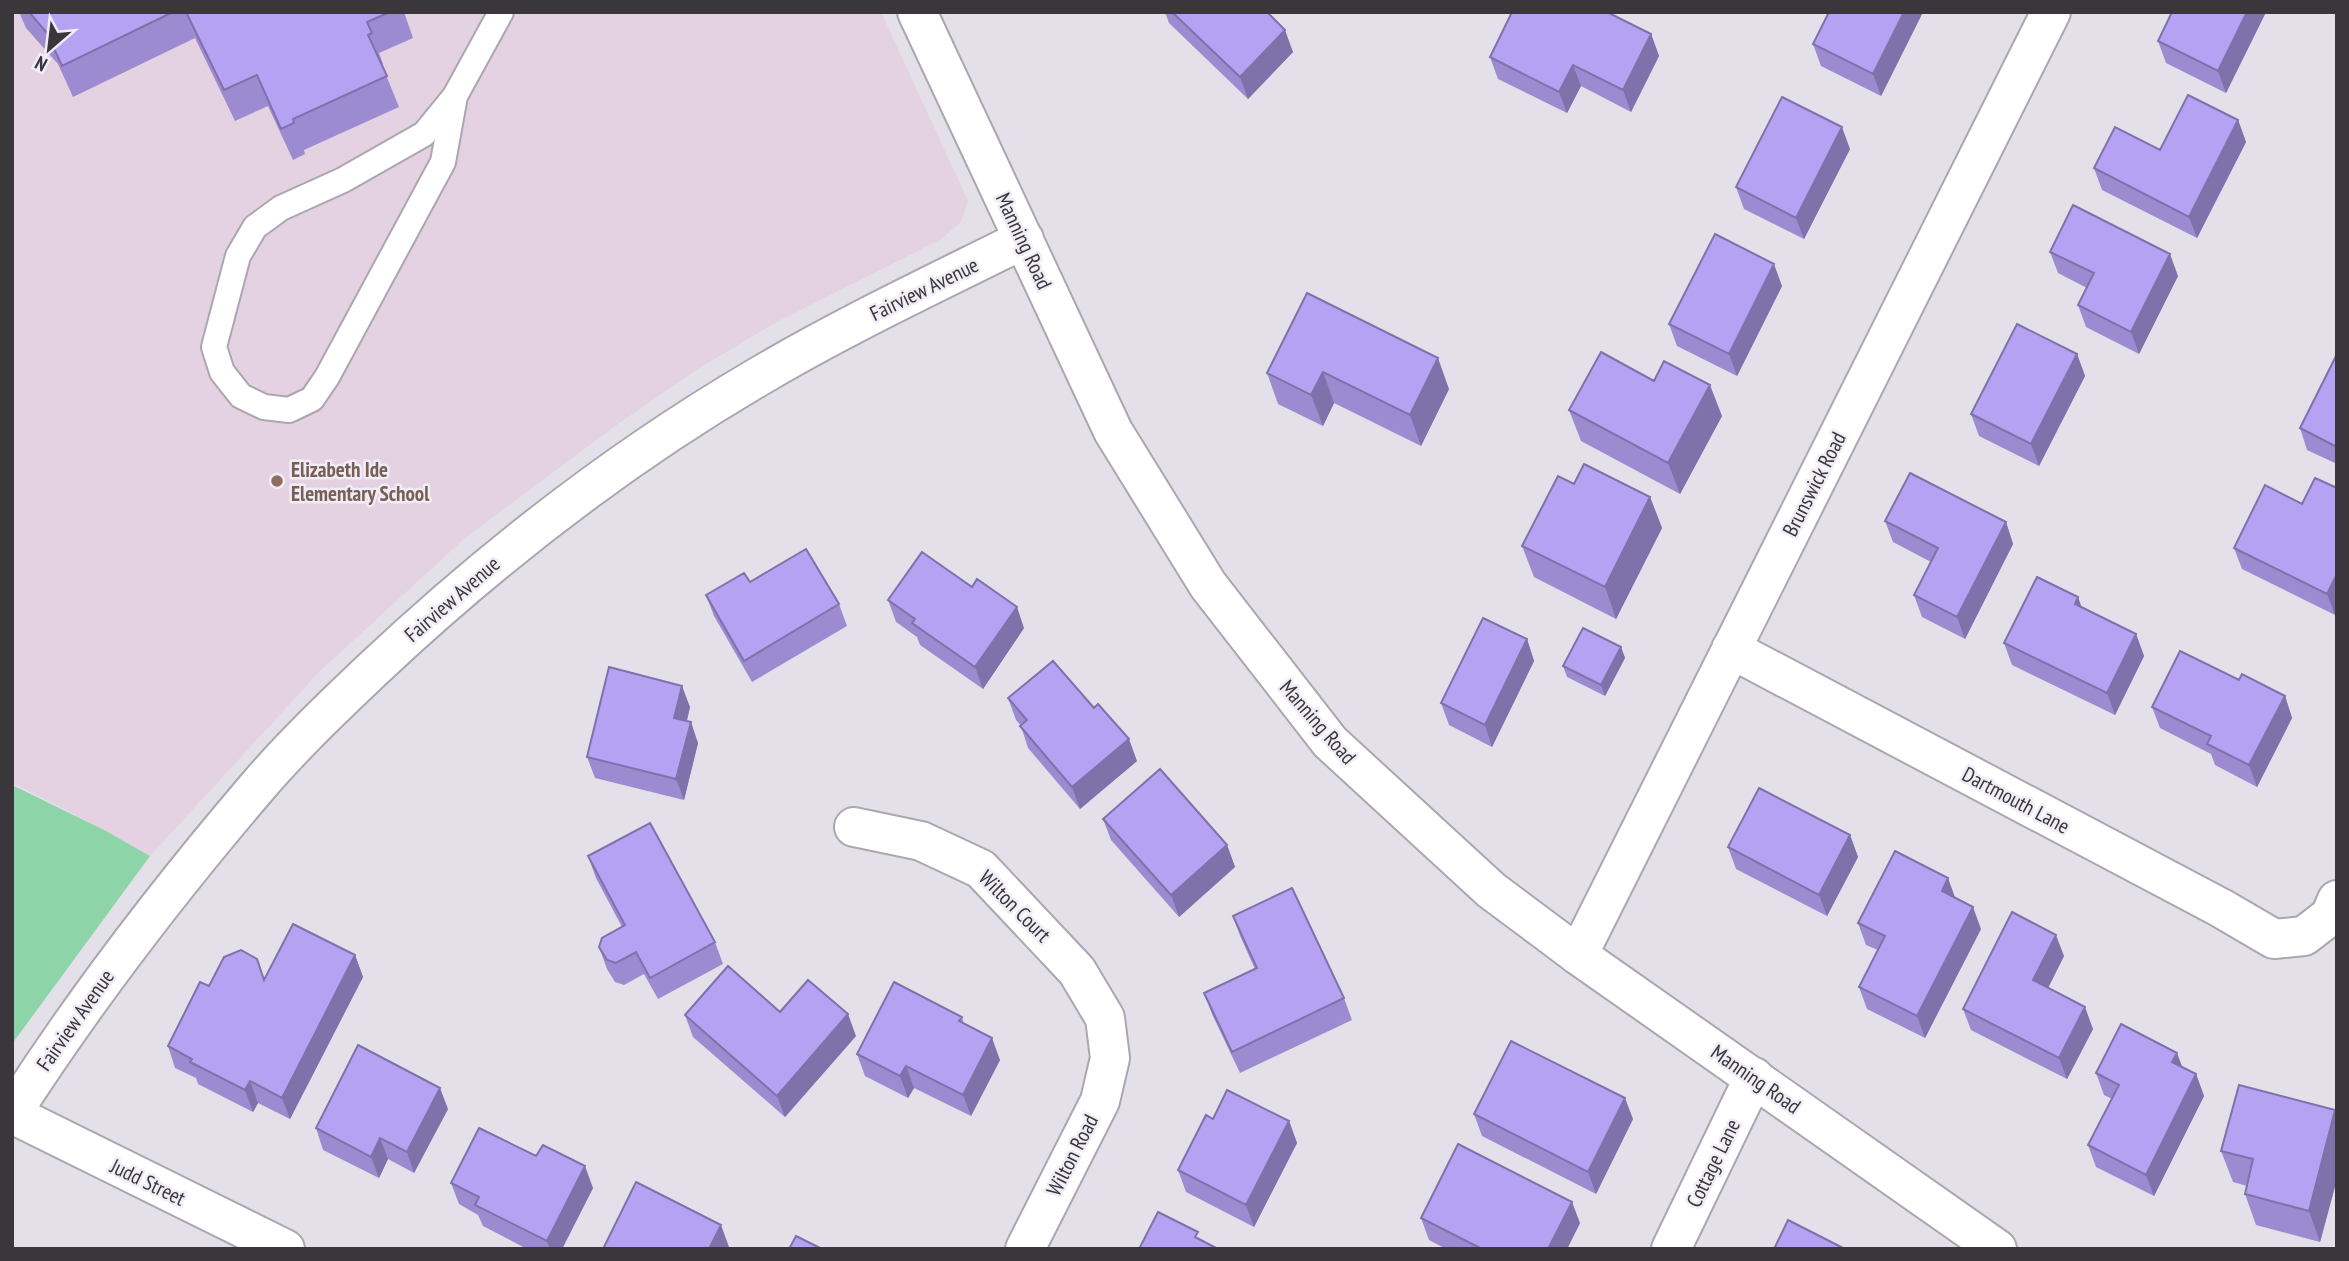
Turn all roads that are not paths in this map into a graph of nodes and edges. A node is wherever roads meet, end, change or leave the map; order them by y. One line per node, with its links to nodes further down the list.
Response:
1 (501, 12): 4 (lane)
2 (917, 12): 5 (street, Manning Road)
3 (2051, 12): 6 (street, Brunswick Road)
4 (455, 96): 4 (lane)
5 (1024, 239): 9 (street, Manning Road); 12 (street, Fairview Avenue)
6 (1731, 649): 8 (street, Dartmouth Lane); 9 (street, Brunswick Road)
7 (853, 827): 10 (street, Wilton Court)
8 (2337, 900)
9 (1578, 955): 11 (street, Manning Road)
10 (1110, 1058): 14 (street, Wilton Road)
11 (1754, 1077): 15 (street, Cottage Lane); 16 (street, Manning Road)
12 (12, 1114): 13 (street, Judd Street)
13 (285, 1249)
14 (1025, 1249)
15 (1671, 1249)
16 (1997, 1249)

